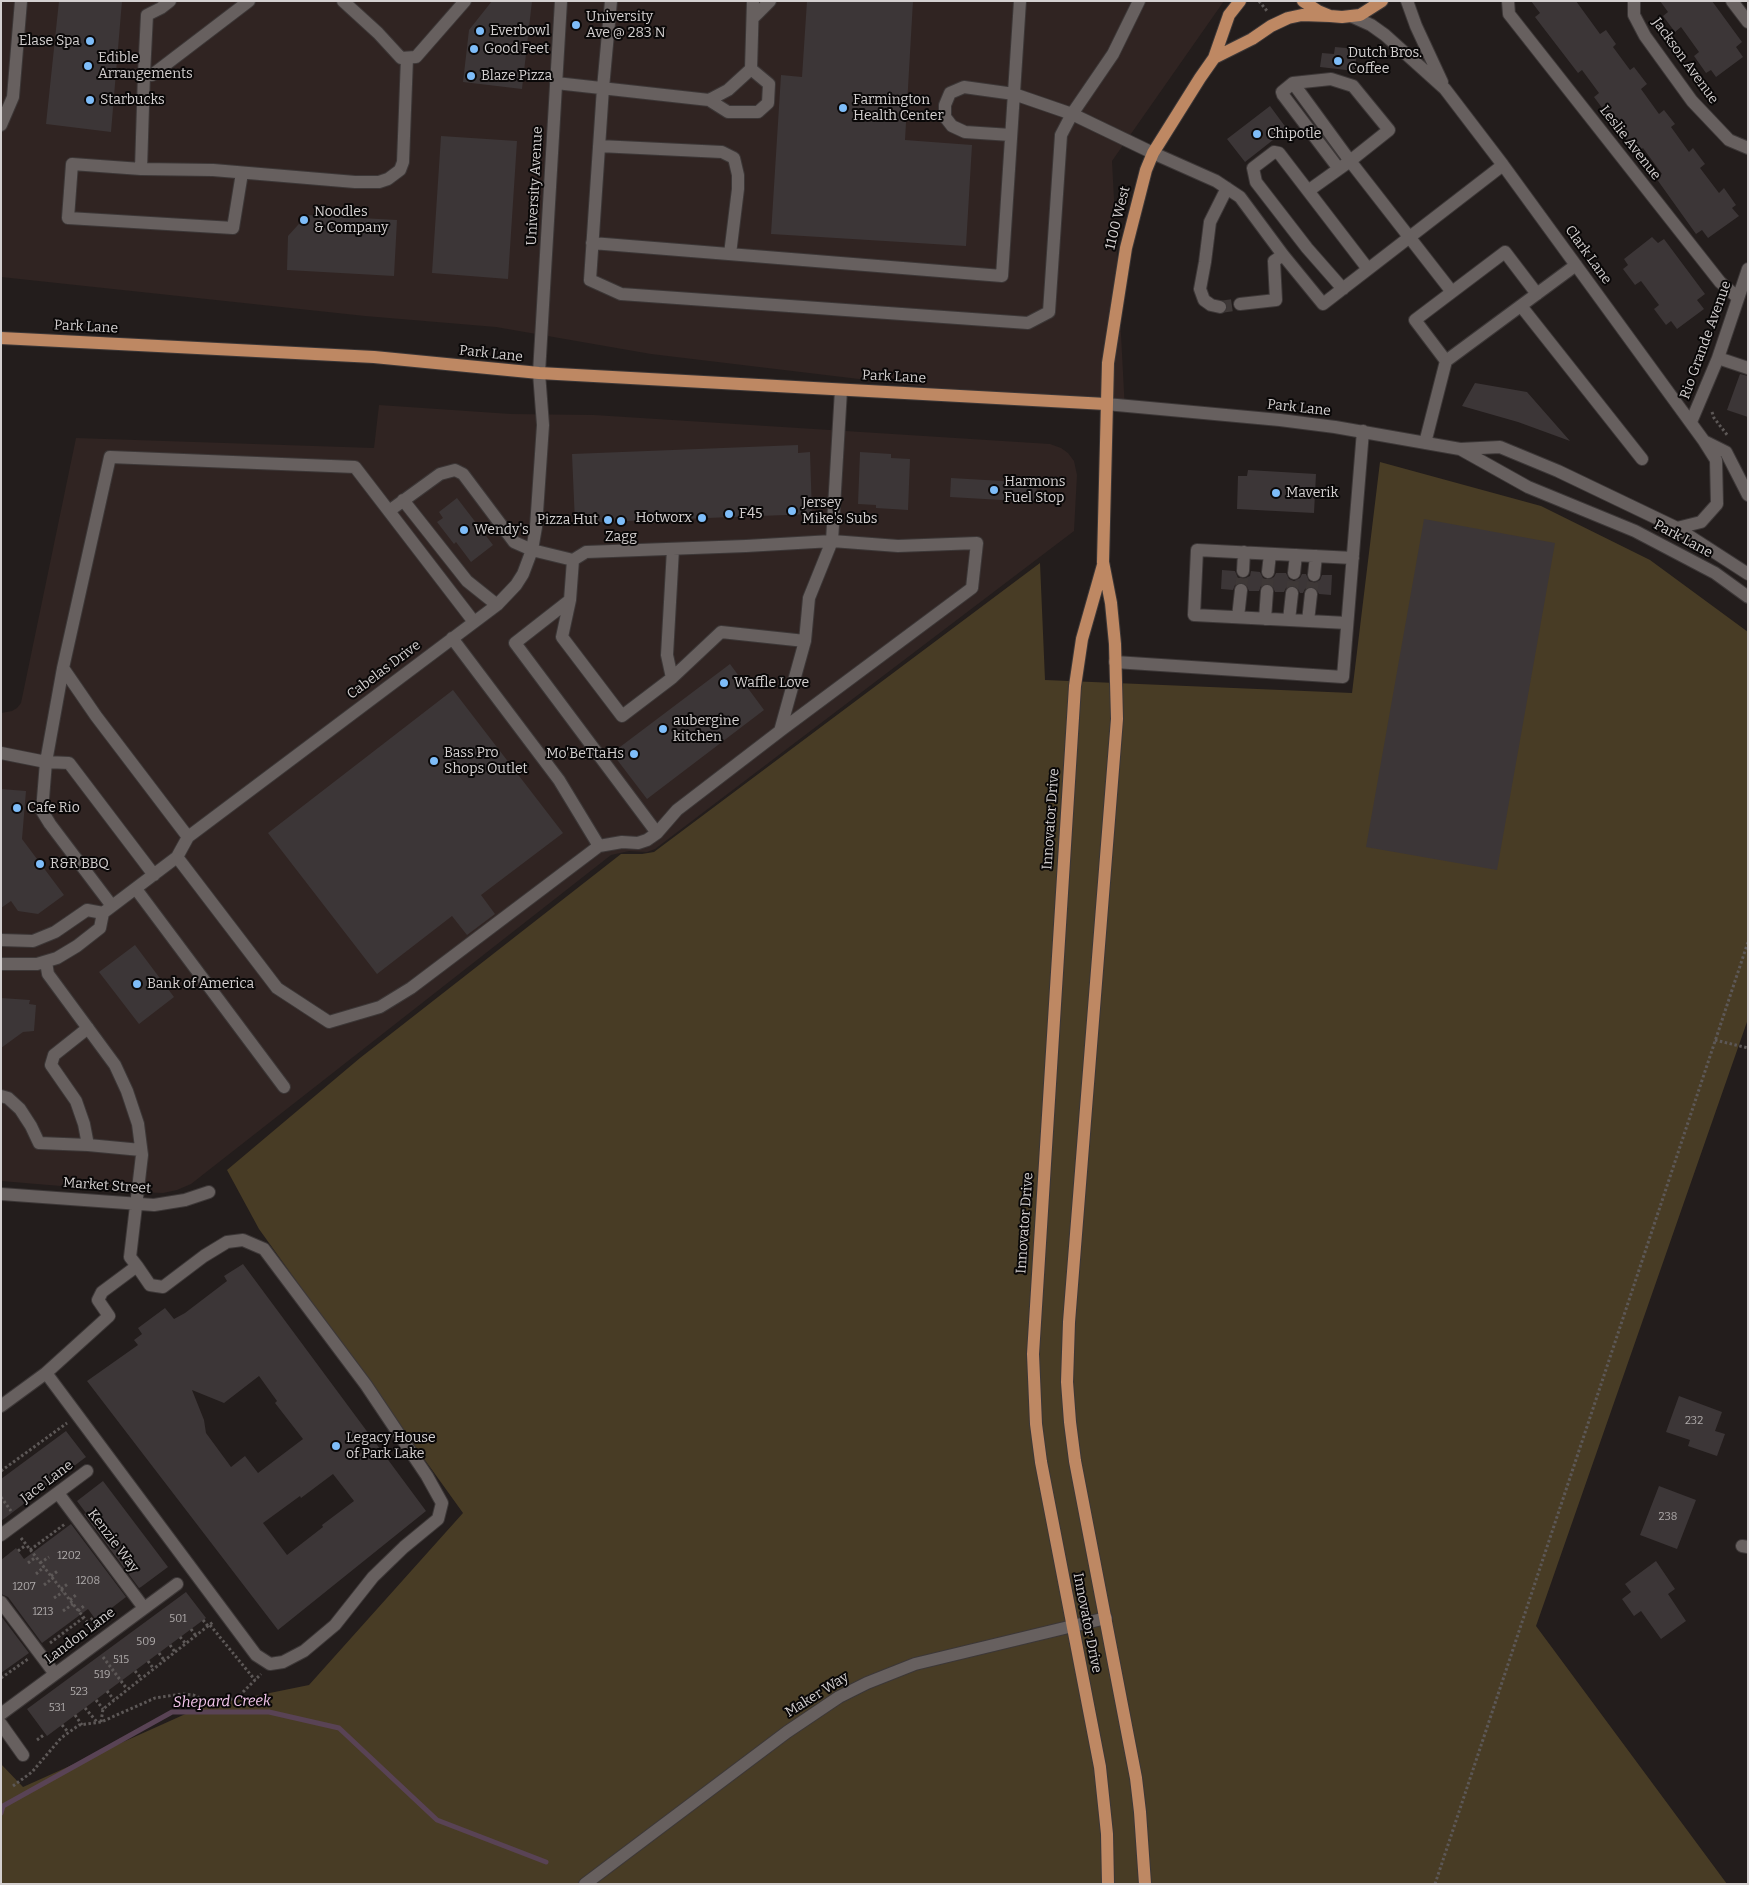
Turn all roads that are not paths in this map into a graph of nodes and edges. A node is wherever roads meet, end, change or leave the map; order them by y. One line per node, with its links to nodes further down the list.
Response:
1 (21, 1): 36 (street)
2 (148, 1): 20 (street)
3 (170, 1): 20 (street)
4 (249, 1): 28 (street)
5 (343, 1): 25 (street)
6 (465, 1): 25 (street)
7 (561, 1): 29 (street, University Avenue)
8 (611, 1): 31 (street)
9 (753, 1): 23 (street)
10 (770, 1): 23 (street)
11 (1020, 1): 33 (street)
12 (1139, 1): 35 (street)
13 (1240, 1): 26 (main road, 1100 West)
14 (1303, 1): 21 (main road)
15 (1382, 1): 22 (main road)
16 (1407, 1): 32 (street, Clark Lane)
17 (1508, 1): 58 (street, Leslie Avenue)
18 (1634, 1): 39 (street, Jackson Avenue)
19 (1732, 1): 24 (street)
20 (147, 15): 28 (street)
21 (1330, 16): 22 (main road, 1100 West); 26 (main road, 1100 West)
22 (1352, 16): 32 (street, Clark Lane)
23 (753, 18): 27 (street)
24 (1748, 22)
25 (407, 58): 45 (street)
26 (1214, 58): 40 (main road, 1100 West)
27 (751, 68): 34 (street); 34 (street)
28 (144, 74): 43 (street)
29 (556, 82): 31 (street); 66 (street, University Avenue)
30 (1293, 83): 41 (street); 41 (street); 44 (street)
31 (603, 88): 34 (street); 38 (street)
32 (1445, 89): 42 (street, Clark Lane)
33 (1014, 94): 35 (street); 37 (street); 37 (street)
34 (709, 100)
35 (1072, 114): 40 (street); 49 (street)
36 (1, 125)
37 (1011, 135): 50 (street)
38 (599, 146): 49 (street); 50 (street)
39 (1748, 148)
40 (1153, 153): 46 (street); 68 (main road, 1100 West)
41 (1350, 161): 44 (street); 48 (street)
42 (1503, 165): 48 (street); 52 (street, Clark Lane)
43 (141, 169): 45 (street); 45 (street)
44 (1339, 169): 47 (street)
45 (242, 173)
46 (1227, 188): 51 (street); 61 (street)
47 (1308, 191): 53 (street); 55 (street)
48 (1410, 236): 53 (street); 56 (street)
49 (592, 243): 50 (street)
50 (730, 254)
51 (1283, 255): 55 (street); 59 (street)
52 (1576, 265): 57 (street); 69 (street, Clark Lane)
53 (1368, 269): 55 (street)
54 (1748, 269): 58 (street, Rio Grande Avenue)
55 (1343, 288)
56 (1452, 292): 57 (street); 64 (street)
57 (1537, 294): 60 (street)
58 (1738, 297): 63 (street, Rio Grande Avenue)
59 (1240, 304)
60 (1521, 306): 64 (street); 74 (street)
61 (1220, 307)
62 (1, 338): 66 (main road, Park Lane)
63 (1718, 358): 65 (street); 69 (street, Rio Grande Avenue)
64 (1446, 361): 72 (street)
65 (1748, 368)
66 (539, 373): 67 (main road, Park Lane); 81 (street, Cabelas Drive)
67 (841, 390): 68 (main road, Park Lane); 79 (street)
68 (1106, 404): 70 (street, Park Lane); 88 (main road, Innovator Drive)
69 (1691, 422): 71 (street, Clark Lane)
70 (1363, 431): 72 (street, Park Lane); 86 (street)
71 (1704, 440): 75 (street, Clark Lane); 78 (street, Clark Lane)
72 (1425, 443): 73 (street, Park Lane)
73 (1460, 449): 78 (street); 98 (street, Park Lane)
74 (1642, 459)
75 (1748, 495)
76 (403, 500): 77 (street); 81 (street); 100 (street)
77 (389, 511): 105 (street); 110 (street)
78 (1677, 528): 93 (street)
79 (832, 541): 80 (street); 108 (street); 112 (street)
80 (673, 549): 87 (street); 111 (street)
81 (532, 550): 87 (street); 100 (street, Cabelas Drive)
82 (1244, 552): 83 (street); 89 (street); 101 (street)
83 (1270, 554): 84 (street); 90 (street)
84 (1296, 555): 85 (street); 91 (street)
85 (1316, 556): 86 (street); 92 (street)
86 (1353, 558): 106 (street)
87 (573, 560): 99 (street)
88 (1103, 562): 109 (main road, Innovator Drive); 143 (main road, Innovator Drive)
89 (1242, 571)
90 (1268, 572)
91 (1294, 573)
92 (1314, 574)
93 (1748, 574)
94 (1241, 590): 101 (street)
95 (1267, 591): 102 (street)
96 (1292, 593): 103 (street)
97 (1311, 594): 104 (street)
98 (1748, 597)
99 (570, 600): 111 (street); 115 (street)
100 (497, 605): 105 (street, Cabelas Drive)
101 (1238, 617): 102 (street)
102 (1265, 618): 103 (street)
103 (1288, 620): 104 (street)
104 (1308, 621): 106 (street)
105 (474, 622): 107 (street, Cabelas Drive)
106 (1347, 623): 109 (street)
107 (452, 638): 116 (street, Cabelas Drive); 117 (street)
108 (806, 641): 111 (street); 112 (street)
109 (1115, 662): 142 (main road, Innovator Drive)
110 (63, 668): 114 (street); 116 (street)
111 (672, 678)
112 (780, 731): 115 (street)
113 (1, 753): 114 (street)
114 (46, 762): 119 (street); 121 (street)
115 (657, 833): 117 (street)
116 (188, 837): 118 (street, Cabelas Drive)
117 (599, 846): 118 (street)
118 (177, 857): 119 (street, Cabelas Drive)
119 (154, 875): 120 (street, Cabelas Drive)
120 (136, 888): 121 (street, Cabelas Drive); 126 (street)
121 (107, 910): 122 (street); 123 (street, Cabelas Drive)
122 (1, 940)
123 (46, 962): 124 (street, Cabelas Drive); 125 (street)
124 (1, 964)
125 (88, 1028): 128 (street); 129 (street)
126 (284, 1087)
127 (1, 1096): 128 (street)
128 (88, 1145): 129 (street)
129 (141, 1150): 132 (street)
130 (209, 1192): 132 (street, Market Street)
131 (1, 1194): 132 (street, Market Street)
132 (137, 1204): 133 (street)
133 (137, 1266): 134 (street); 134 (street)
134 (46, 1373): 135 (street)
135 (1, 1406)
136 (87, 1471): 137 (street, Jace Lane)
137 (58, 1493): 138 (street, Jace Lane); 141 (street, Kenzie Way)
138 (1, 1536)
139 (177, 1584): 141 (street, Landon Lane)
140 (1, 1602): 144 (street)
141 (144, 1608): 144 (street, Landon Lane)
142 (1106, 1618): 143 (street, Maker Way); 150 (main road, Innovator Drive)
143 (1072, 1626): 148 (street, Maker Way); 149 (main road, Innovator Drive)
144 (55, 1674): 145 (street, Landon Lane)
145 (1, 1714)
146 (1, 1724): 147 (street)
147 (24, 1755)
148 (585, 1884)
149 (1108, 1884)
150 (1145, 1884)

